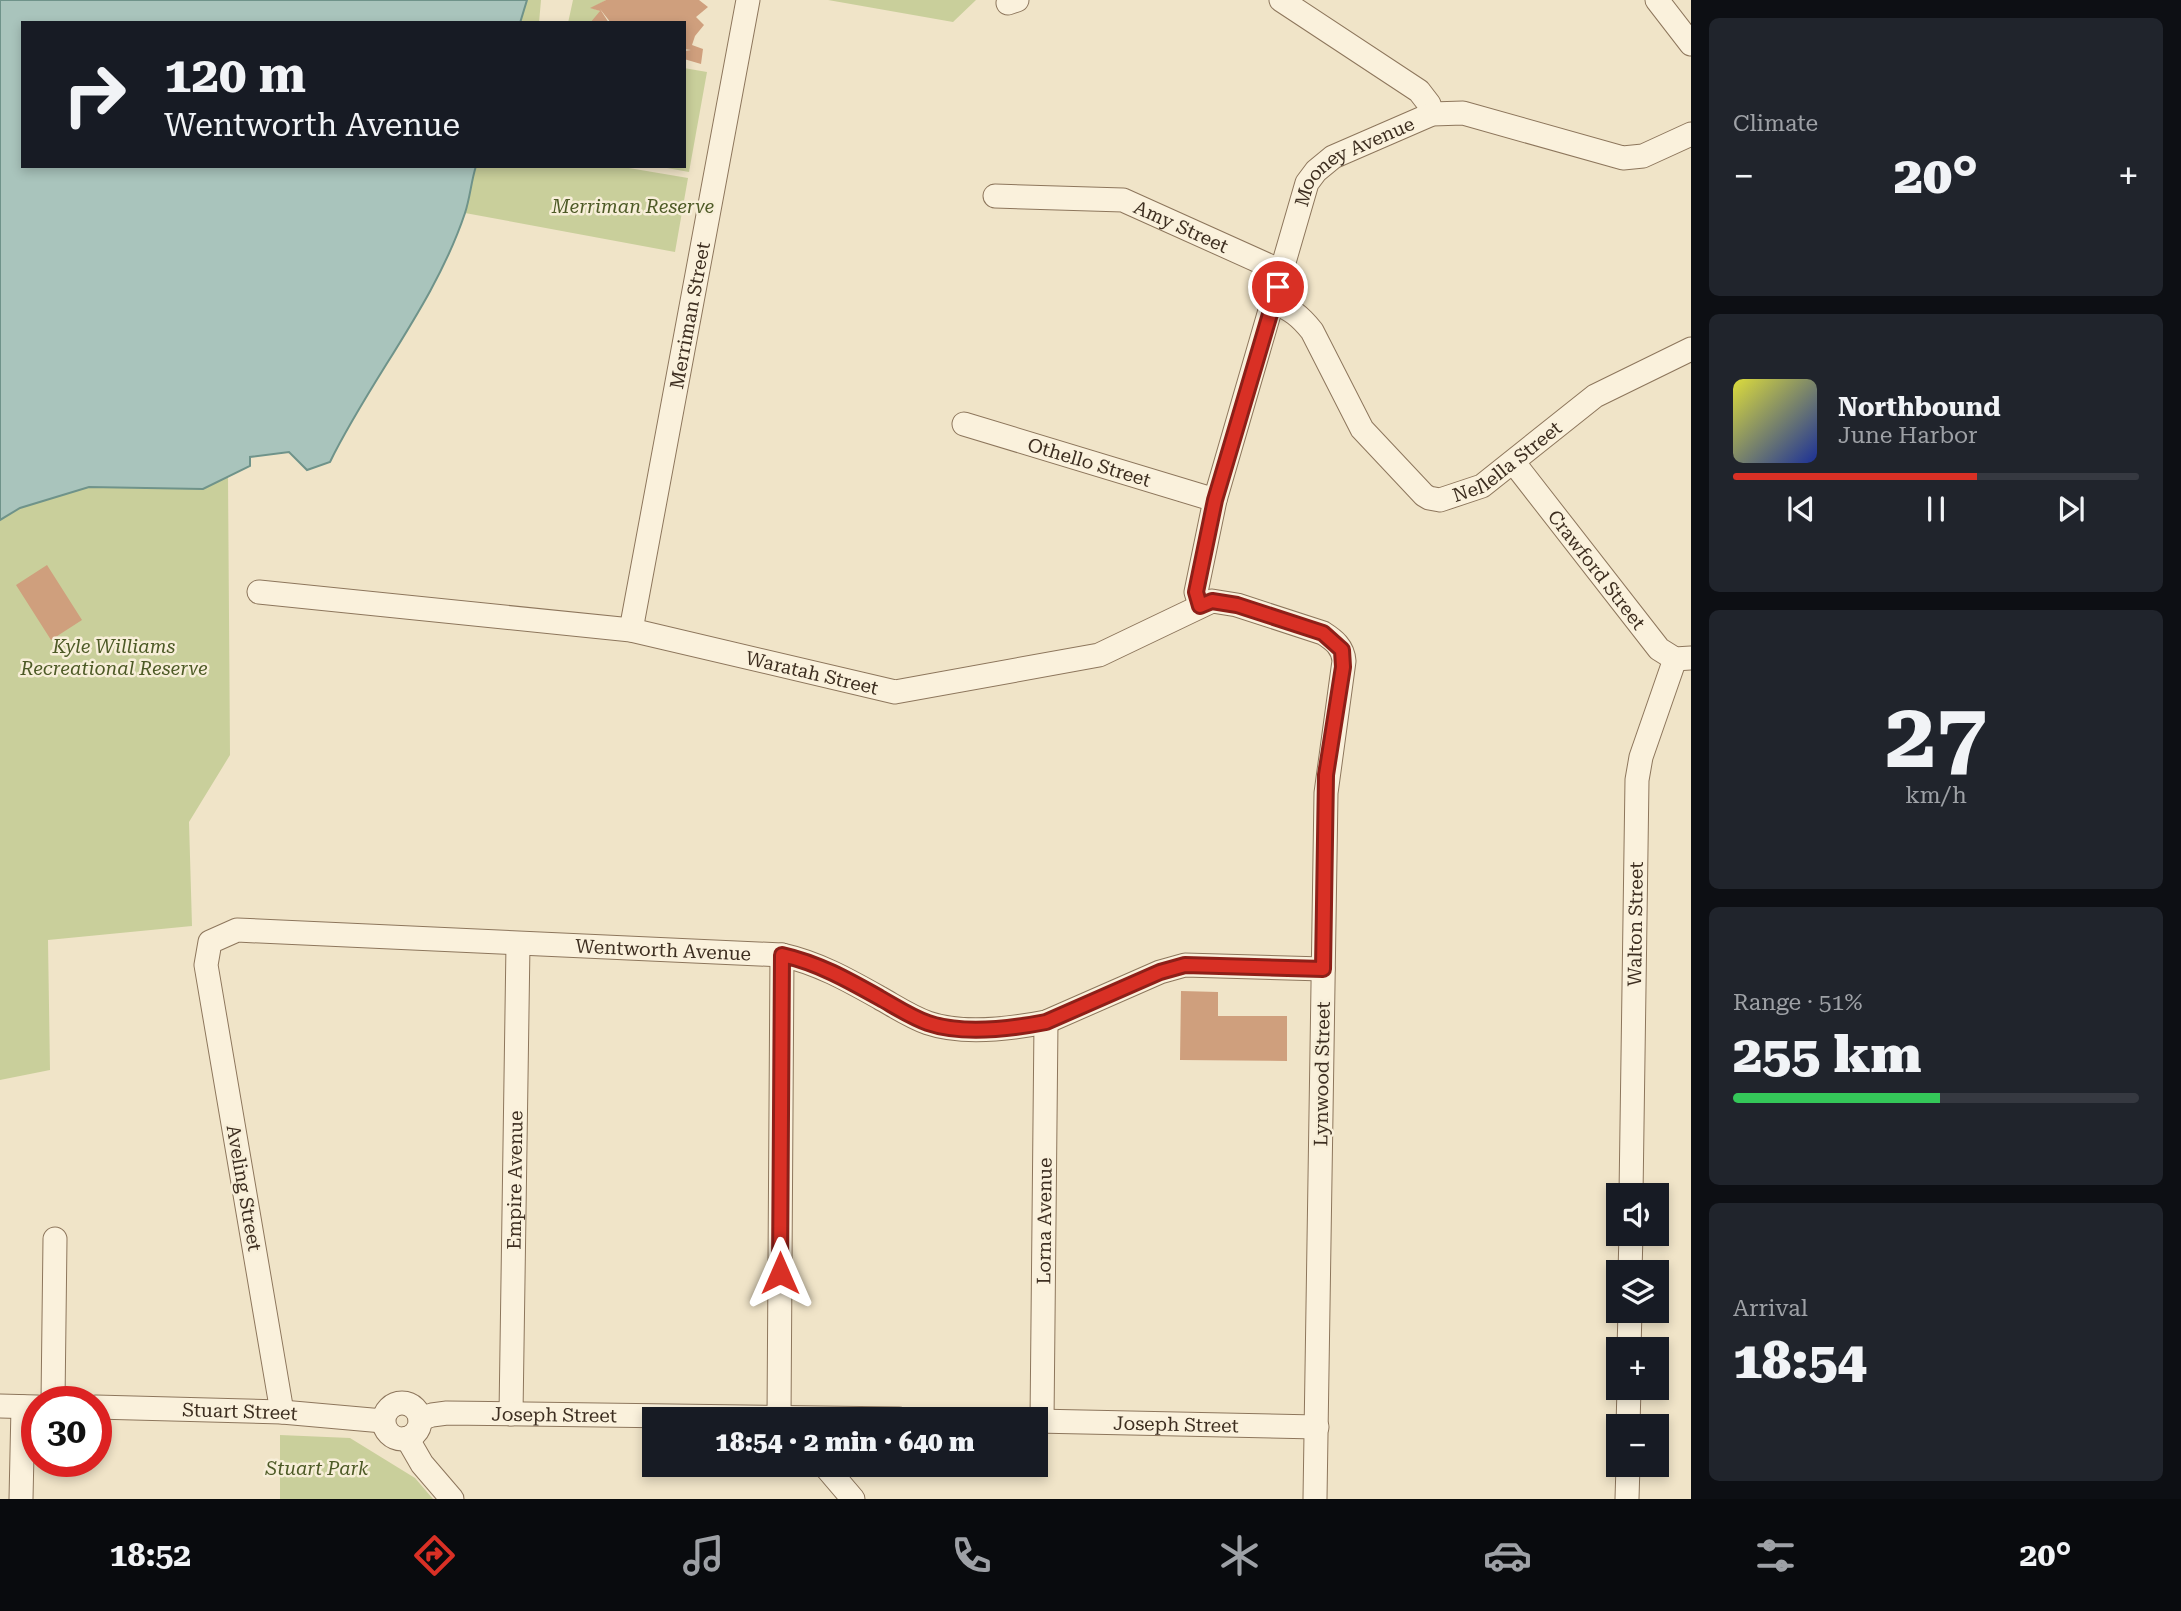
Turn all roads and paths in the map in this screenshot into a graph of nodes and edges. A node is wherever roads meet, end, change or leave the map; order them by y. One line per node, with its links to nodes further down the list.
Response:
1 (748, 0): 16 (street, Merriman Street)
2 (1282, 0): 5 (street)
3 (1657, 0): 4 (street)
4 (1691, 44)
5 (1433, 114): 6 (street, Mooney Avenue); 8 (street, Mooney Avenue)
6 (1691, 134)
7 (995, 196): 8 (street, Amy Street)
8 (1283, 272): 9 (street, Mooney Avenue)
9 (1273, 302): 12 (street, Nellella Street); 13 (street, Mooney Avenue)
10 (1691, 349): 12 (street, Nellella Street)
11 (964, 424): 13 (street, Othello Street)
12 (1514, 463): 18 (street, Crawford Street)
13 (1215, 500): 15 (street, Mooney Avenue)
14 (259, 592): 16 (street, Waratah Street)
15 (1200, 606): 16 (street, Waratah Street); 17 (street, Waratah Street)
16 (631, 631)
17 (1342, 650): 22 (street, Lynwood Street)
18 (1683, 658): 24 (street, Walton Street)
19 (518, 944): 20 (street, Wentworth Avenue); 21 (street, Wentworth Avenue); 33 (street, Empire Avenue)
20 (782, 955): 23 (street, Wentworth Avenue); 30 (street)
21 (206, 965): 32 (street, Aveling Street)
22 (1323, 969): 23 (street, Wentworth Avenue); 37 (street, Lynwood Street)
23 (1046, 1022): 31 (street, Lorna Avenue)
24 (1631, 1183)
25 (55, 1240): 26 (street)
26 (53, 1386)
27 (0, 1406): 28 (street)
28 (21, 1407)
29 (112, 1407): 32 (street, Stuart Street)
30 (779, 1407)
31 (1039, 1407)
32 (282, 1412): 35 (street, Stuart Street)
33 (511, 1414): 34 (street, Joseph Street); 38 (street, Joseph Street)
34 (642, 1416)
35 (383, 1421): 38 (street); 38 (street)
36 (1048, 1421): 37 (street, Joseph Street)
37 (1317, 1427): 43 (street, Lynwood Street)
38 (413, 1429): 42 (street)
39 (23, 1477): 41 (street)
40 (1628, 1477): 44 (street)
41 (21, 1499)
42 (452, 1499)
43 (1315, 1499)
44 (1627, 1499)

